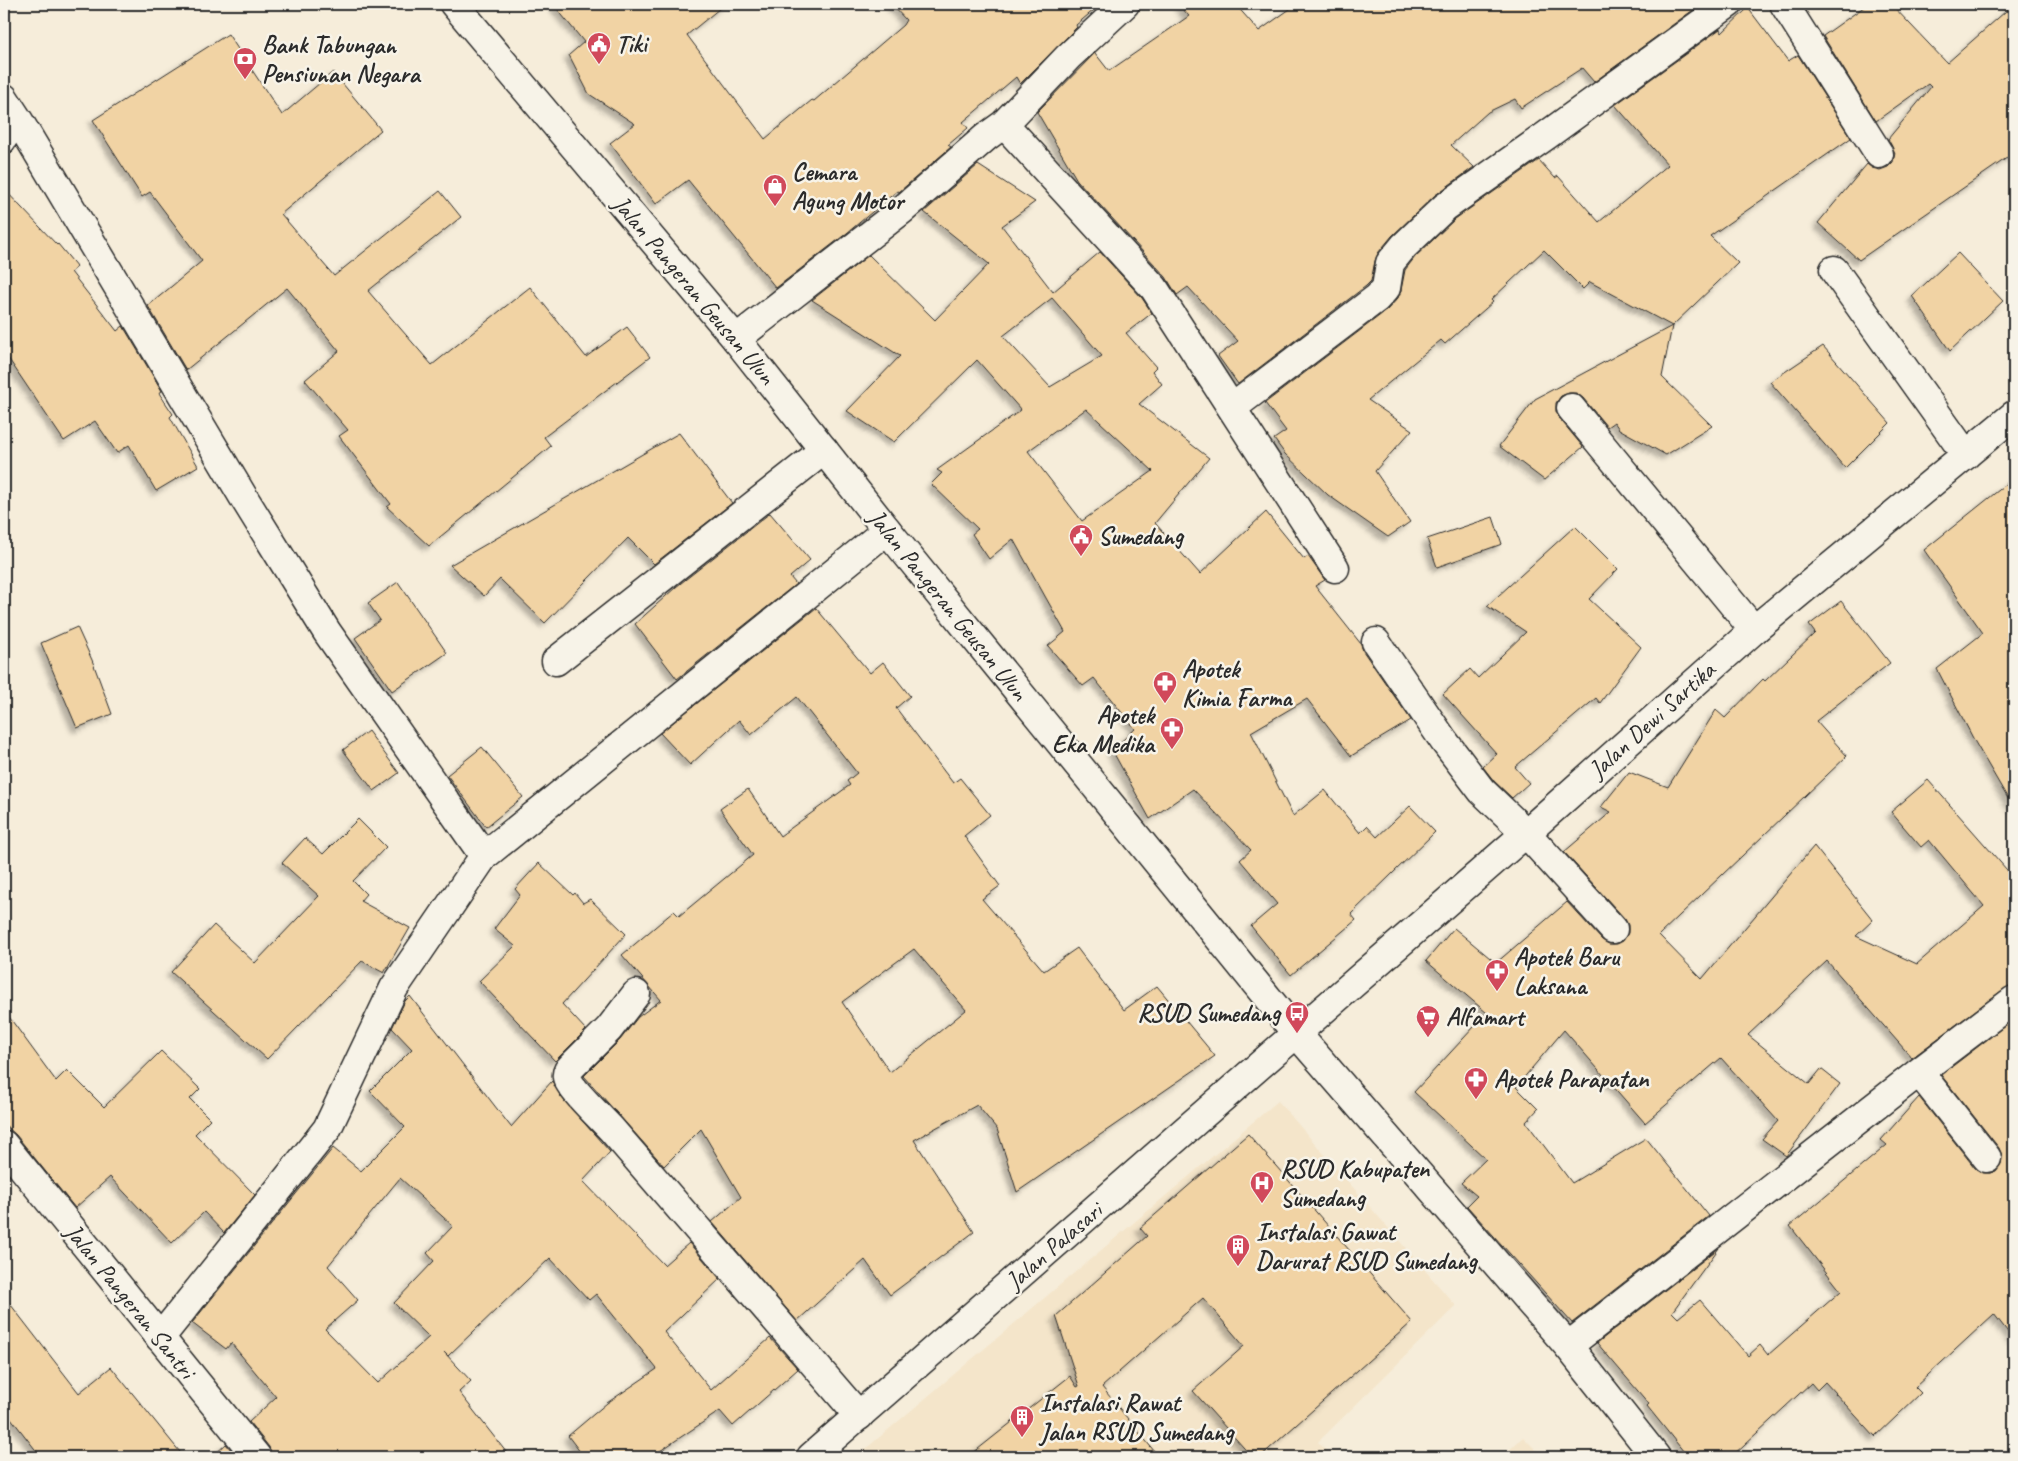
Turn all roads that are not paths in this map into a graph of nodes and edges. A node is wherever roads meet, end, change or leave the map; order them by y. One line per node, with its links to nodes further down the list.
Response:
1 (1124, 4): 7 (street)
2 (1728, 4): 12 (street)
3 (1784, 4): 9 (street)
4 (464, 7): 11 (street, Jalan Pangeran Geusan Ulun)
5 (4, 98): 6 (street)
6 (19, 120): 8 (lane); 23 (street)
7 (1004, 124): 11 (street); 12 (street)
8 (4, 143)
9 (1879, 154)
10 (1834, 270): 16 (street)
11 (736, 339): 15 (street, Jalan Pangeran Geusan Ulun)
12 (1232, 408): 18 (street)
13 (1571, 408): 19 (street)
14 (2014, 415): 16 (street, Jalan Dewi Sartika)
15 (824, 450): 17 (street, Jalan Pangeran Geusan Ulun); 21 (street)
16 (1966, 455): 19 (street, Jalan Dewi Sartika)
17 (887, 530): 23 (street); 27 (street, Jalan Pangeran Geusan Ulun)
18 (1335, 568)
19 (1754, 630): 22 (street, Jalan Dewi Sartika)
20 (1376, 642): 22 (street)
21 (556, 661)
22 (1526, 833): 24 (street); 27 (street, Jalan Dewi Sartika)
23 (484, 856): 31 (street)
24 (1613, 929)
25 (636, 994): 33 (street)
26 (2014, 1000): 28 (street)
27 (1297, 1034): 32 (street, Jalan Pangeran Geusan Ulun); 33 (street, Jalan Palasari)
28 (1919, 1072): 30 (street); 32 (street)
29 (4, 1145): 31 (street, Jalan Pangeran Santri)
30 (1987, 1158)
31 (160, 1338): 34 (street, Jalan Pangeran Santri)
32 (1568, 1346): 36 (street, Jalan Pangeran Geusan Ulun)
33 (858, 1416): 35 (street, Jalan Palasari)
34 (257, 1457)
35 (811, 1457)
36 (1656, 1457)

